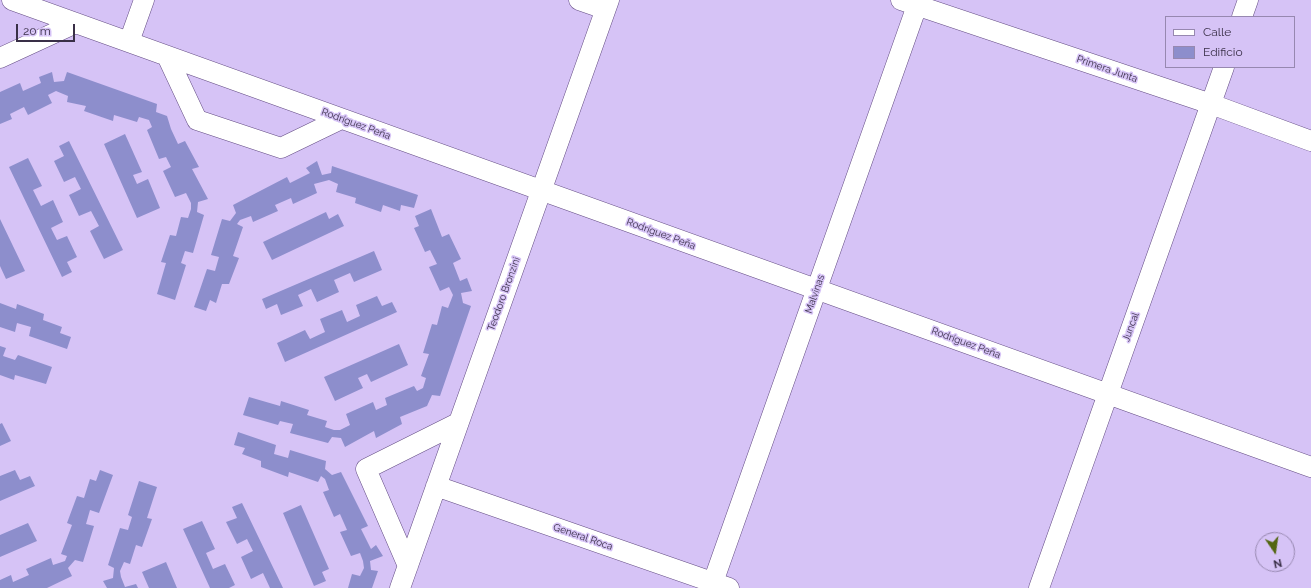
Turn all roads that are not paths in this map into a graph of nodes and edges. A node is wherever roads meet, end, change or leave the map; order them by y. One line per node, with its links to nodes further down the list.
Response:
1 (12, 0): 8 (street, Rodríguez Peña)
2 (144, 0): 9 (street)
3 (579, 0): 6 (street)
4 (1248, 0): 7 (street)
5 (912, 2): 13 (street, Primera Junta); 17 (street, Malvinas)
6 (607, 5): 16 (street, Teodoro Bronzini)
7 (1242, 16)
8 (76, 23): 9 (street, Rodríguez Peña); 11 (street)
9 (129, 42): 10 (street, Rodríguez Peña)
10 (167, 56): 14 (street, Rodríguez Peña); 14 (street)
11 (0, 58)
12 (1224, 68): 13 (street, Juncal)
13 (1211, 104): 15 (street, Primera Junta); 18 (street, Juncal)
14 (341, 119): 16 (street, Rodríguez Peña)
15 (1311, 141)
16 (541, 190): 17 (street, Rodríguez Peña); 19 (street, Teodoro Bronzini)
17 (817, 290): 18 (street, Rodríguez Peña); 23 (street, Malvinas)
18 (1108, 394): 20 (street, Rodríguez Peña); 25 (street, Juncal)
19 (458, 422): 21 (street, Teodoro Bronzini); 22 (street)
20 (1311, 467)
21 (436, 486): 22 (street, Teodoro Bronzini); 23 (street, General Roca)
22 (408, 566): 24 (street, Teodoro Bronzini)
23 (718, 586)
24 (400, 588)
25 (1039, 588)

